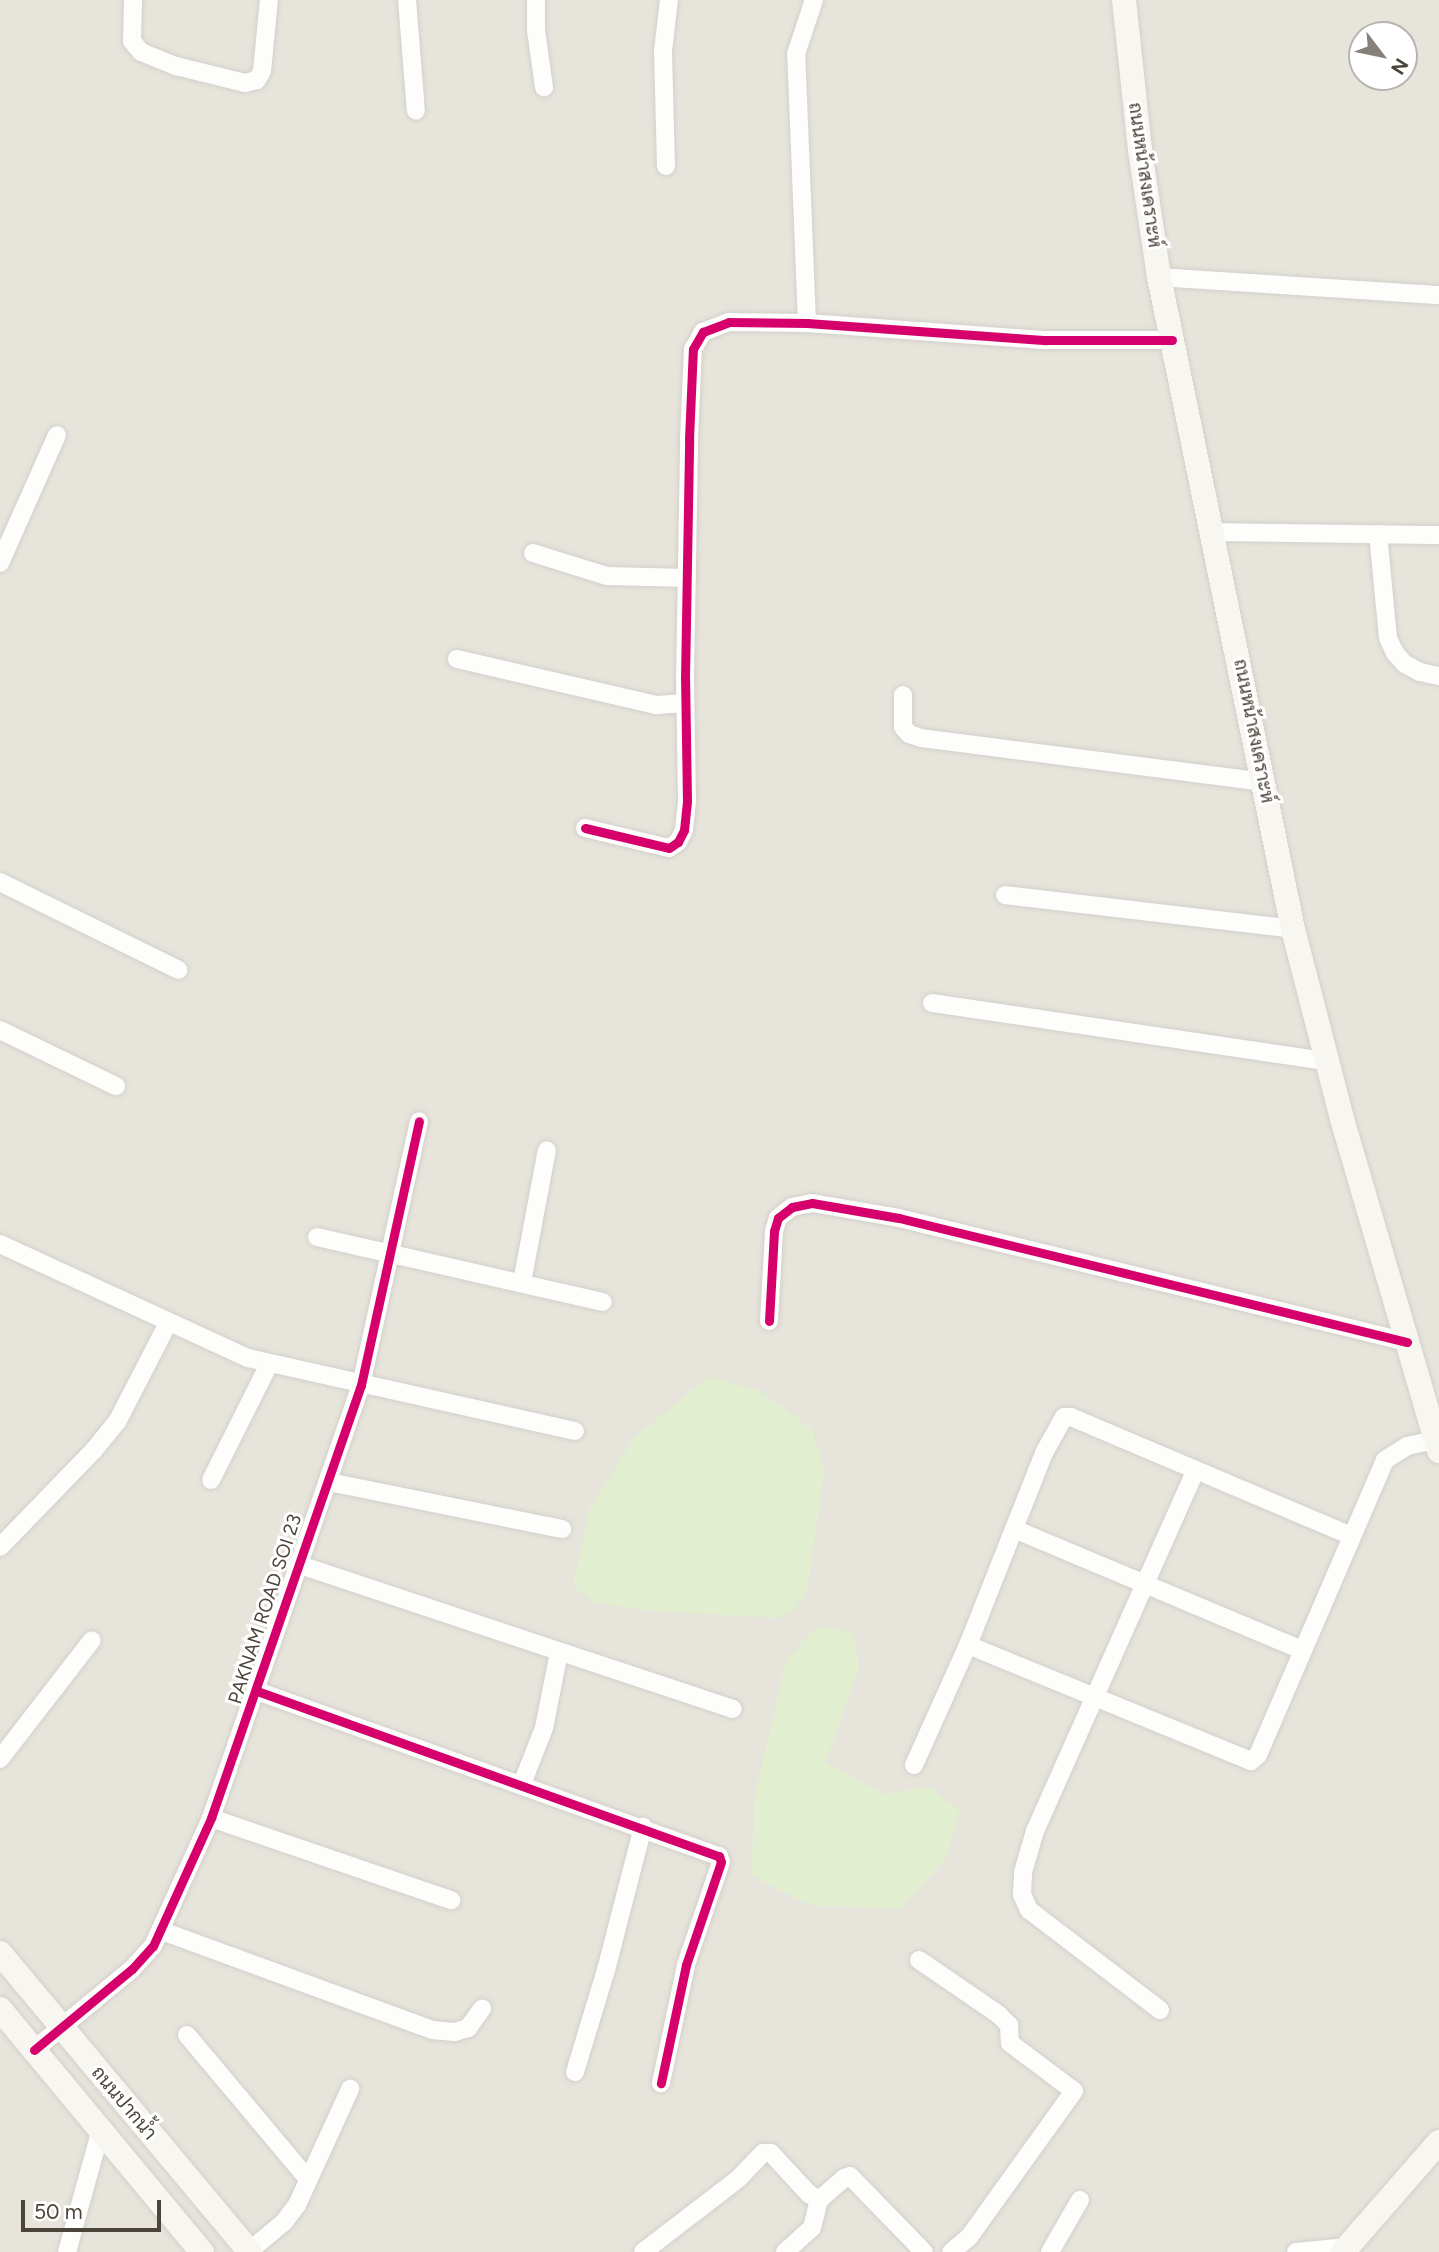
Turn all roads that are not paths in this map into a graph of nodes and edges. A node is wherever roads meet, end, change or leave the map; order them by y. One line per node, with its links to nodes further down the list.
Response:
1 (132, 0): 2 (street)
2 (269, 0)
3 (407, 0): 9 (street)
4 (536, 0): 8 (street)
5 (669, 0): 10 (street)
6 (814, 0): 13 (street)
7 (1124, 0): 11 (main road, ถนนหน้าสงเคราะห์)
8 (544, 87)
9 (416, 111)
10 (666, 166)
11 (1159, 277): 12 (street); 14 (main road, ถนนหน้าสงเคราะห์)
12 (1439, 295)
13 (807, 323): 14 (street); 21 (street)
14 (1172, 340): 16 (main road, ถนนหน้าสงเคราะห์)
15 (57, 435): 20 (street)
16 (1214, 532): 17 (street); 26 (main road, ถนนหน้าสงเคราะห์)
17 (1378, 534): 18 (street); 23 (street)
18 (1439, 535)
19 (533, 553): 21 (street)
20 (0, 564)
21 (687, 578): 25 (street)
22 (457, 659): 25 (street)
23 (1439, 676)
24 (902, 695): 26 (street)
25 (685, 703): 27 (street)
26 (1265, 782): 30 (main road, ถนนหน้าสงเคราะห์)
27 (585, 828)
28 (0, 882): 31 (street)
29 (1006, 895): 30 (street)
30 (1293, 929): 34 (main road, ถนนหน้าสงเคราะห์)
31 (178, 970)
32 (932, 1003): 34 (street)
33 (0, 1030): 35 (street)
34 (1327, 1061): 45 (main road, ถนนหน้าสงเคราะห์)
35 (116, 1086)
36 (419, 1121): 40 (street, PAKNAM ROAD SOI 23)
37 (547, 1150): 41 (street)
38 (317, 1237): 40 (street)
39 (0, 1244): 44 (street)
40 (391, 1253): 41 (street); 47 (street, PAKNAM ROAD SOI 23)
41 (522, 1282): 42 (street)
42 (603, 1302)
43 (769, 1321): 45 (street)
44 (168, 1323): 46 (street); 56 (street)
45 (1407, 1342): 49 (main road, ถนนหน้าสงเคราะห์)
46 (269, 1364): 47 (street); 51 (street)
47 (360, 1385): 48 (street); 52 (street, PAKNAM ROAD SOI 23)
48 (575, 1431)
49 (1437, 1446): 55 (street)
50 (1196, 1470): 54 (street); 55 (street); 58 (street)
51 (211, 1480)
52 (328, 1482): 53 (street); 57 (street, PAKNAM ROAD SOI 23)
53 (562, 1529)
54 (1014, 1529): 58 (street); 60 (street)
55 (1351, 1536): 61 (street)
56 (0, 1547)
57 (297, 1564): 62 (street); 63 (street, PAKNAM ROAD SOI 23)
58 (1144, 1586): 61 (street); 64 (street)
59 (92, 1640): 66 (street)
60 (968, 1645): 64 (street); 67 (street)
61 (1302, 1650): 64 (street)
62 (559, 1652): 65 (street); 68 (street)
63 (257, 1691): 68 (street); 69 (street, PAKNAM ROAD SOI 23)
64 (1096, 1700): 77 (street)
65 (732, 1709)
66 (0, 1759)
67 (914, 1765)
68 (522, 1784): 70 (street)
69 (211, 1818): 71 (street); 72 (street, PAKNAM ROAD SOI 23)
70 (643, 1827): 81 (street); 82 (street)
71 (451, 1900)
72 (162, 1931): 76 (street); 78 (street, PAKNAM ROAD SOI 23)
73 (0, 1953): 78 (main road, ถนนปากน้ำ)
74 (919, 1960): 96 (street)
75 (0, 2009): 80 (main road, ถนนปากน้ำ)
76 (482, 2009)
77 (1160, 2010)
78 (61, 2028): 80 (street, PAKNAM ROAD SOI 23); 90 (main road, ถนนปากน้ำ)
79 (187, 2035): 86 (street)
80 (34, 2050): 84 (main road, ถนนปากน้ำ)
81 (575, 2072)
82 (661, 2083)
83 (350, 2089): 86 (street)
84 (101, 2129): 91 (street); 92 (main road, ถนนปากน้ำ)
85 (1439, 2142): 89 (main road)
86 (307, 2179): 90 (street)
87 (819, 2200): 93 (street); 94 (street); 95 (street)
88 (1080, 2200): 97 (street)
89 (1345, 2250): 98 (street)
90 (249, 2251)
91 (67, 2252)
92 (202, 2252)
93 (643, 2252)
94 (785, 2252)
95 (924, 2252)
96 (951, 2252)
97 (1050, 2252)
98 (1296, 2252)

